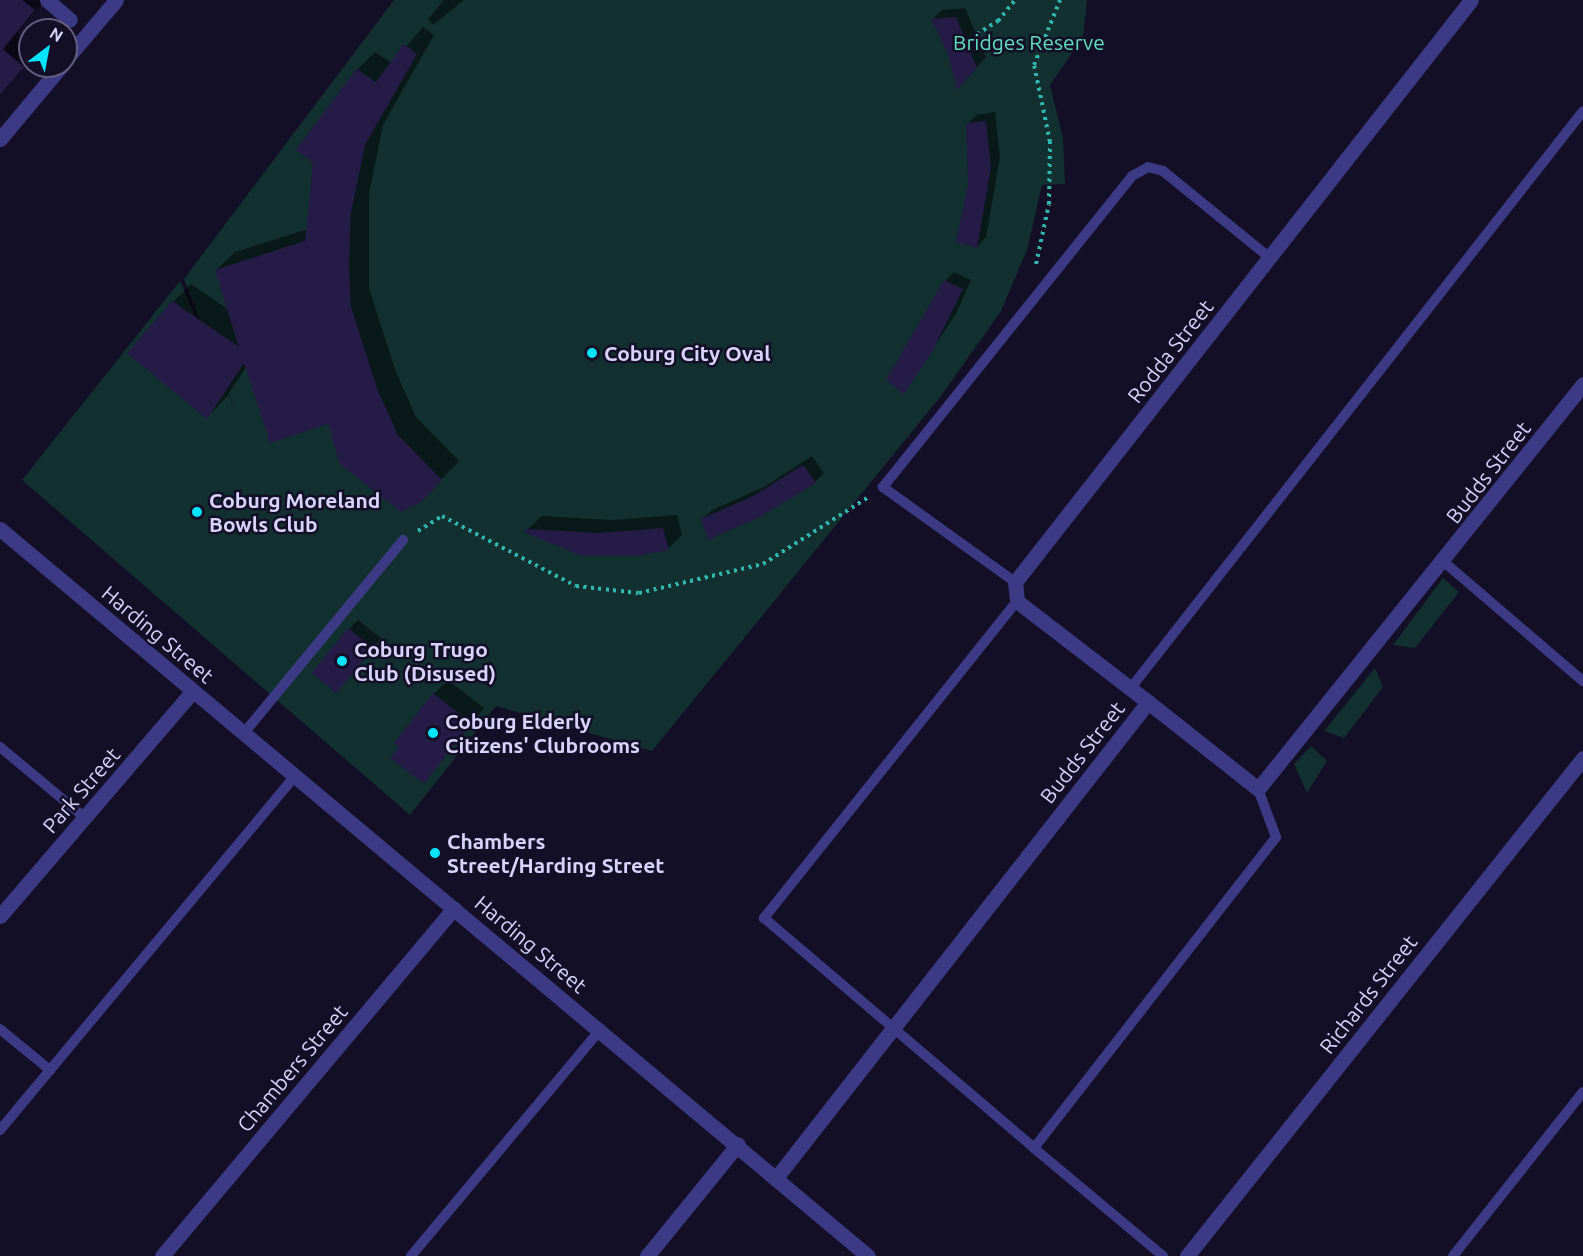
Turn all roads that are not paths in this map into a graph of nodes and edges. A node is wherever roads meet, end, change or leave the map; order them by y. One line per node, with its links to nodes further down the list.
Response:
1 (47, 0): 4 (street)
2 (116, 0): 5 (street)
3 (1471, 0): 9 (street, Rodda Street)
4 (68, 18)
5 (78, 45)
6 (51, 78): 8 (street)
7 (1583, 111): 17 (lane)
8 (0, 139)
9 (1270, 258): 14 (street, Rodda Street); 14 (lane)
10 (1583, 384): 13 (street, Budds Street)
11 (0, 529): 18 (street, Harding Street)
12 (403, 540): 20 (lane)
13 (1444, 562): 16 (lane); 24 (street, Budds Street)
14 (1015, 582): 15 (street)
15 (1017, 602): 17 (street); 28 (lane)
16 (1583, 681)
17 (1130, 689): 19 (street)
18 (193, 691): 20 (street, Harding Street); 25 (street, Park Street)
19 (1148, 702): 24 (street, Budds Street); 28 (street, Budds Street)
20 (244, 733): 23 (street, Harding Street)
21 (0, 747): 25 (lane)
22 (1583, 758): 42 (street, Richards Street)
23 (295, 776): 26 (street, Harding Street); 31 (lane)
24 (1257, 789): 35 (lane)
25 (84, 818): 27 (street, Park Street)
26 (454, 908): 30 (street, Harding Street); 37 (street, Chambers Street)
27 (0, 916)
28 (891, 1028): 35 (lane); 36 (street, Budds Street)
29 (0, 1029): 31 (lane)
30 (601, 1029): 34 (street, Harding Street); 38 (lane)
31 (50, 1071): 33 (lane)
32 (1583, 1092): 43 (lane)
33 (0, 1130)
34 (738, 1144): 36 (street, Harding Street); 39 (street)
35 (1034, 1148): 41 (lane)
36 (776, 1178): 40 (street, Harding Street)
37 (162, 1256)
38 (411, 1256)
39 (647, 1256)
40 (868, 1256)
41 (1163, 1256)
42 (1187, 1256)
43 (1453, 1256)

